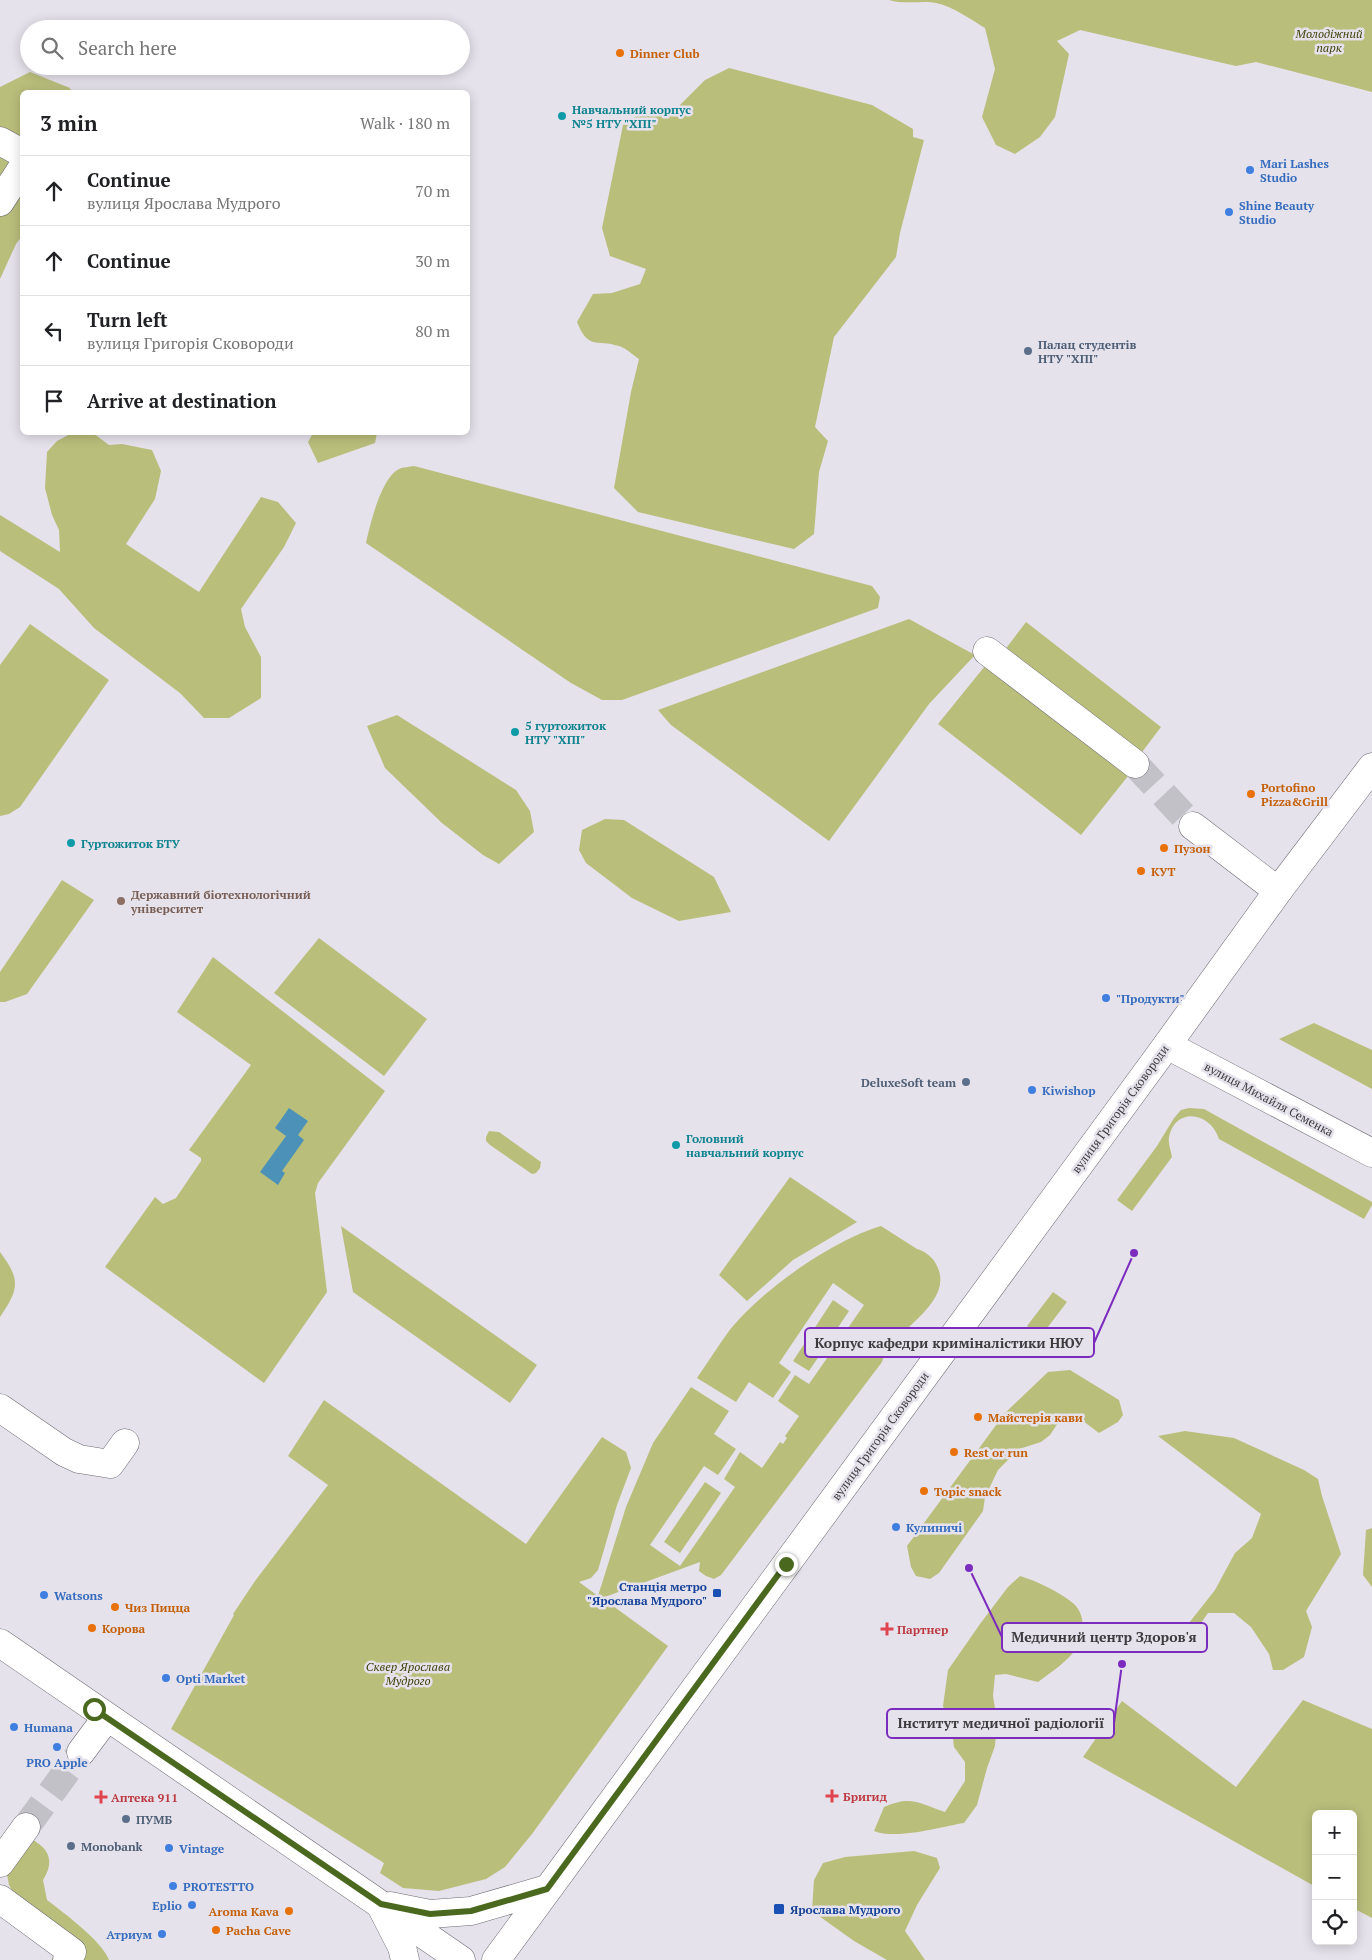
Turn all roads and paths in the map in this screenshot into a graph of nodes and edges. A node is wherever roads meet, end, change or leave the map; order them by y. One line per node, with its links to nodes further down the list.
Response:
1 (0, 141): 2 (main road)
2 (20, 152)
3 (20, 171): 4 (main road)
4 (0, 202)
5 (987, 651): 6 (main road)
6 (1135, 764)
7 (1372, 767): 9 (main road, вулиця Григорія Сковороди)
8 (1193, 826): 9 (main road)
9 (1278, 890): 10 (main road, вулиця Григорія Сковороди)
10 (1167, 1045): 11 (main road, вулиця Михайля Семенка); 19 (main road, вулиця Григорія Сковороди)
11 (1372, 1153)
12 (0, 1408): 13 (main road)
13 (125, 1443)
14 (0, 1643): 15 (main road)
15 (107, 1717): 16 (main road); 21 (main road)
16 (82, 1752)
17 (26, 1827): 18 (main road)
18 (0, 1863)
19 (547, 1889): 21 (main road); 25 (main road, вулиця Григорія Сковороди)
20 (0, 1900): 22 (main road)
21 (381, 1904): 23 (main road); 24 (main road)
22 (66, 1960)
23 (405, 1960)
24 (461, 1960)
25 (496, 1960)

